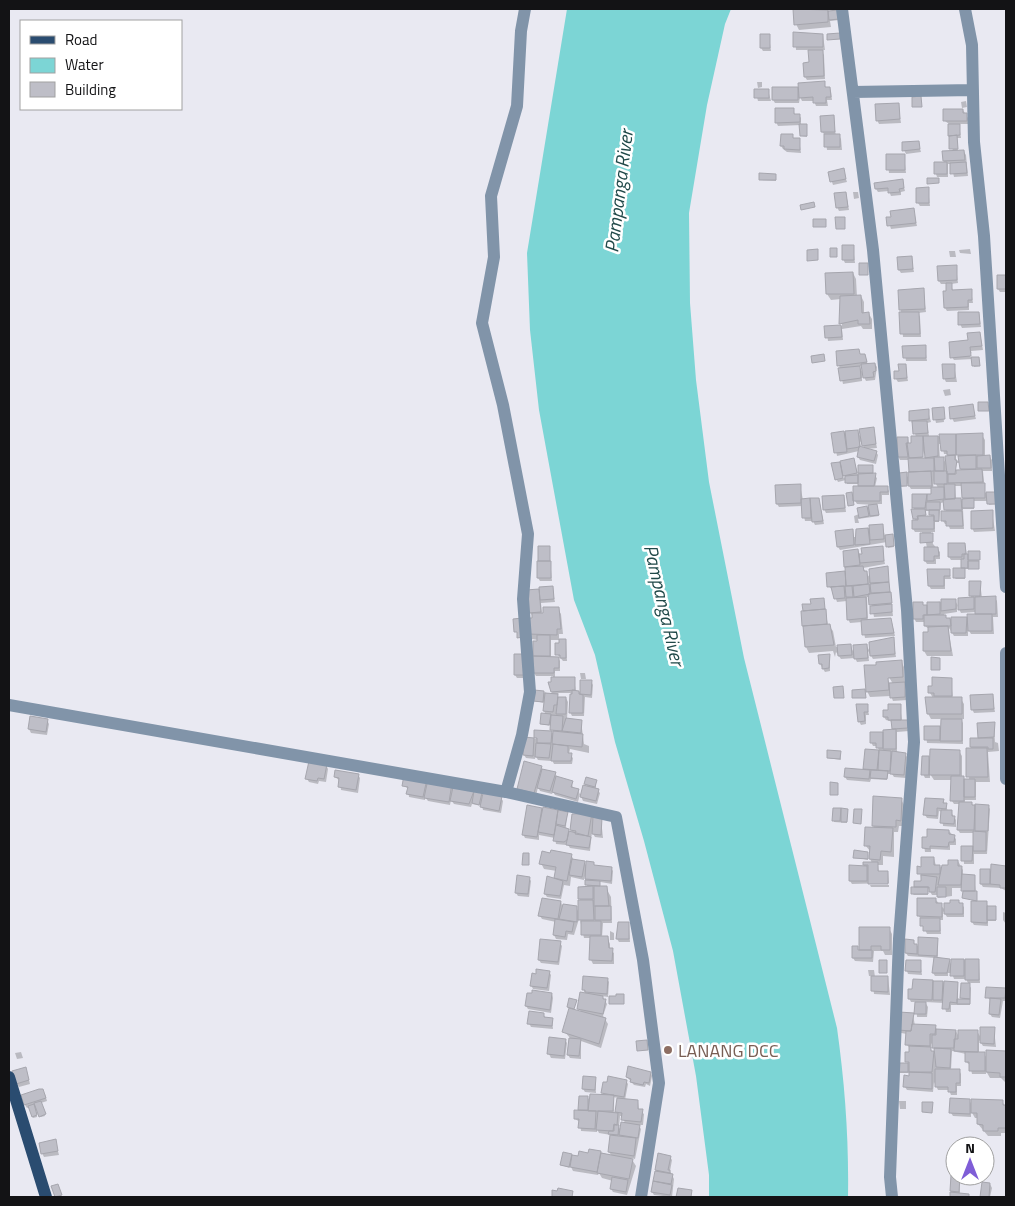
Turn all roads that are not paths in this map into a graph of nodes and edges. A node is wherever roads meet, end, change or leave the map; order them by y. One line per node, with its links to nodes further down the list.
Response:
1 (525, 9): 10 (street)
2 (842, 9): 5 (street)
3 (965, 9): 4 (street)
4 (973, 90): 5 (street); 6 (street)
5 (853, 92): 14 (street)
6 (1006, 587)
7 (1006, 653): 9 (street)
8 (9, 705): 10 (street)
9 (1006, 779)
10 (506, 792): 13 (street)
11 (9, 1077): 12 (main road)
12 (46, 1197)
13 (641, 1197)
14 (892, 1197)

